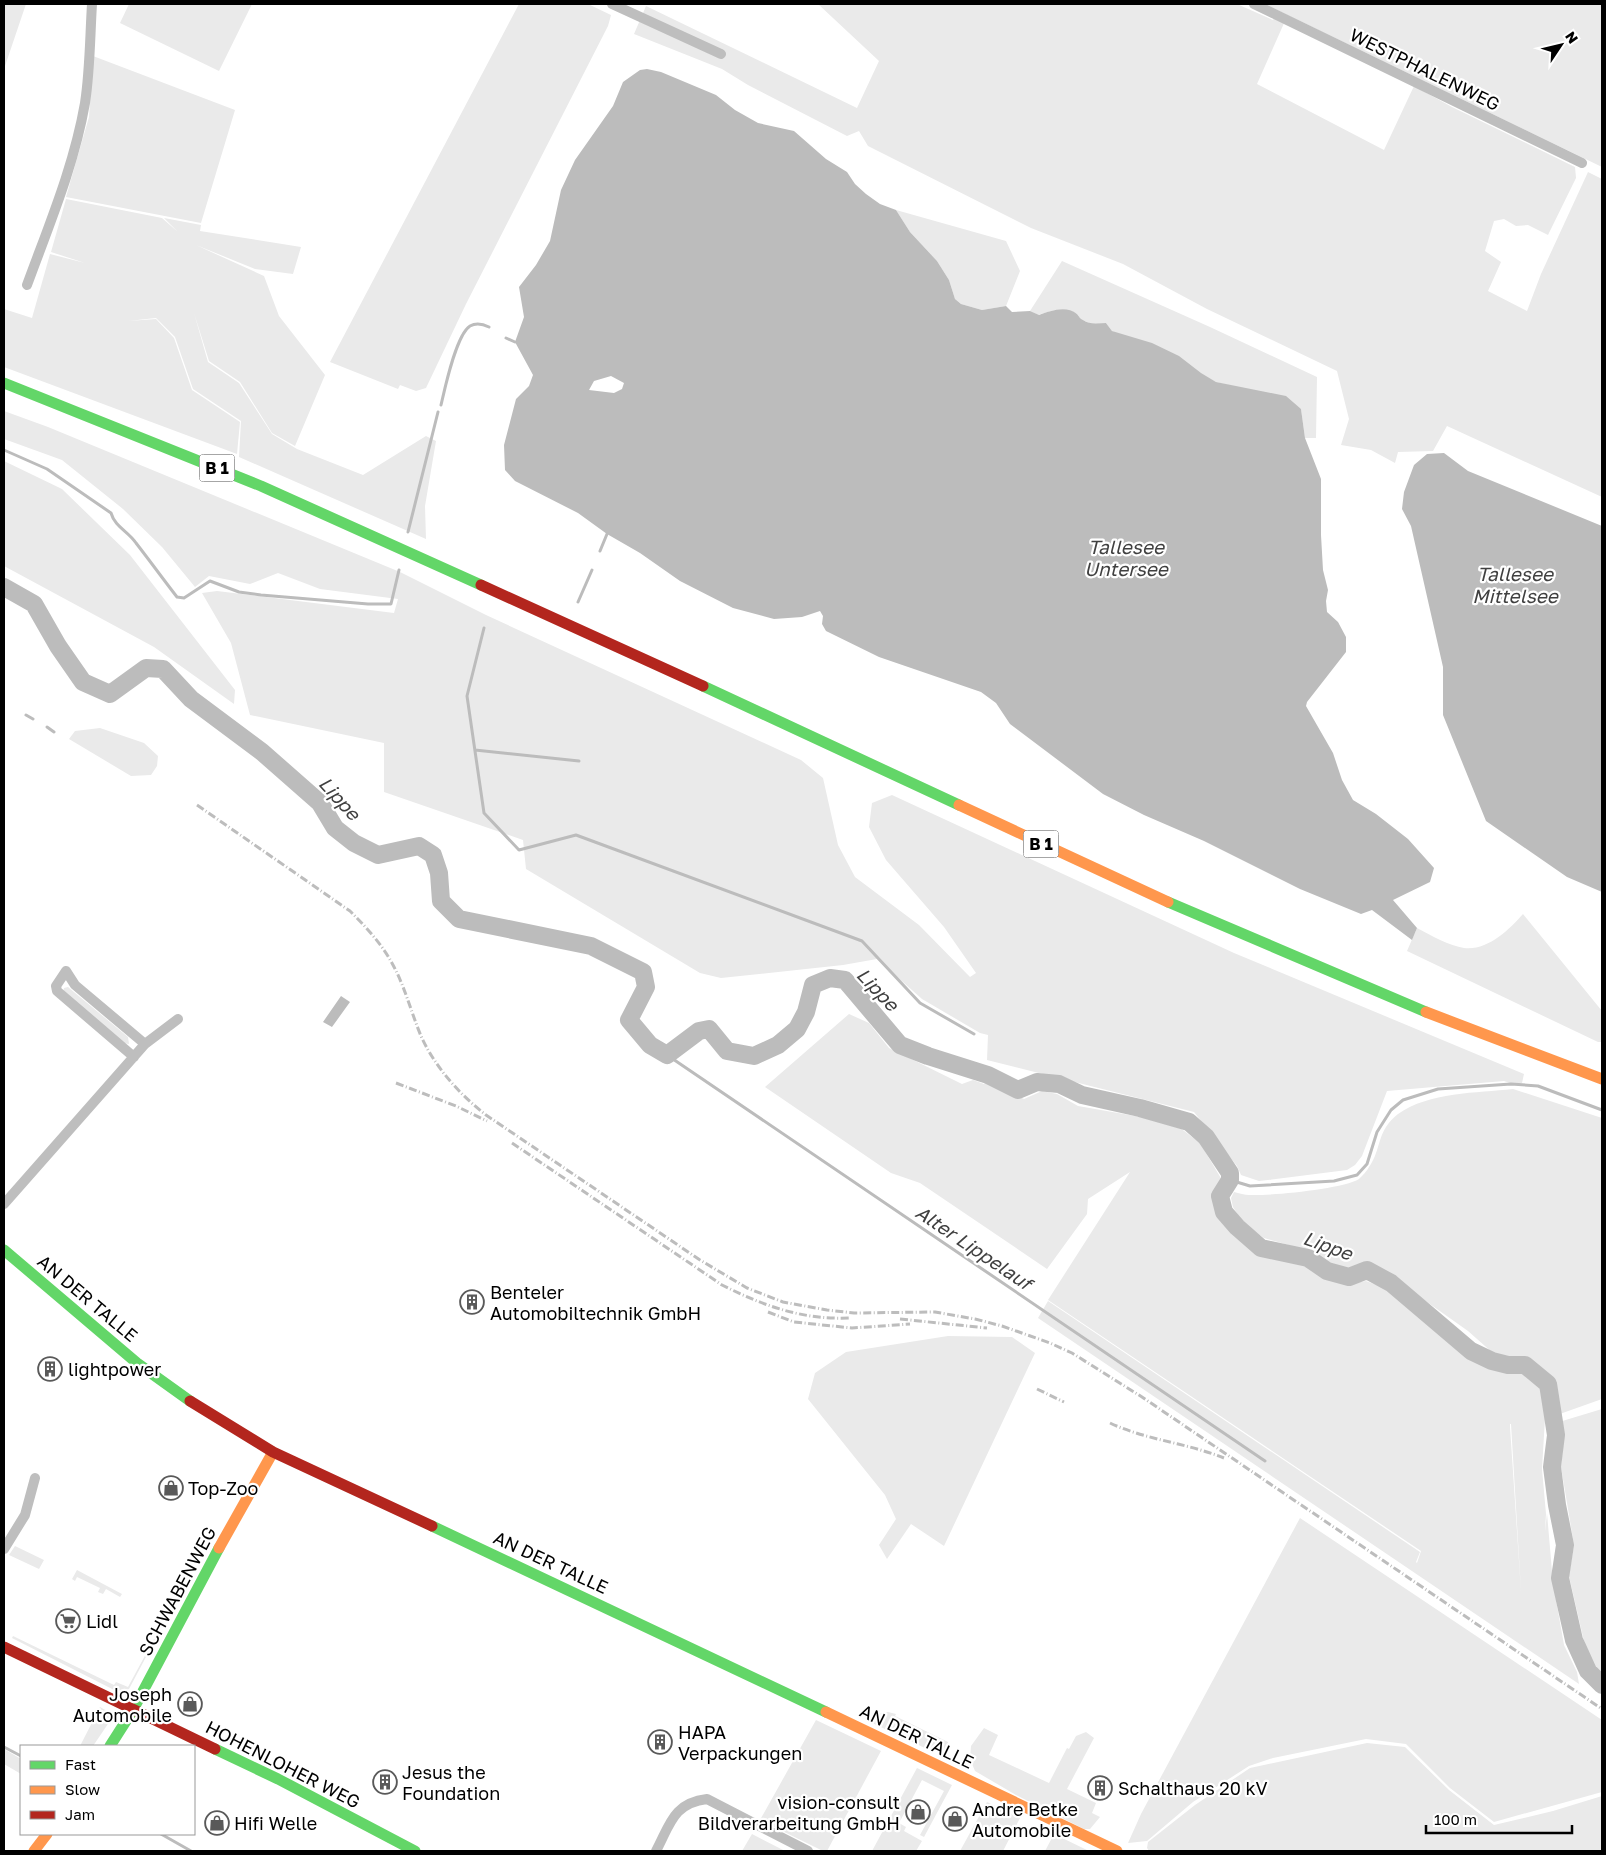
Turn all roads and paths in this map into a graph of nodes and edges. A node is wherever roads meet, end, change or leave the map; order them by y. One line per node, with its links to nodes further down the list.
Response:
1 (92, 4): 6 (street)
2 (612, 4): 4 (street)
3 (1254, 4): 5 (street, WESTPHALENWEG)
4 (721, 54)
5 (1582, 163)
6 (27, 285)
7 (4, 384): 11 (main road, B 1)
8 (178, 1019): 9 (street)
9 (145, 1044): 10 (street); 10 (street)
10 (134, 1057): 12 (street)
11 (1602, 1079)
12 (4, 1204)
13 (4, 1250): 14 (main road, AN DER TALLE)
14 (273, 1452): 18 (main road, SCHWABENWEG); 25 (main road, AN DER TALLE)
15 (34, 1478): 16 (street)
16 (4, 1548)
17 (4, 1647): 18 (main road, HOHENLOHER WEG)
18 (134, 1710): 19 (main road, SCHWABENWEG); 22 (main road, HOHENLOHER WEG)
19 (111, 1745)
20 (46, 1835): 21 (main road)
21 (34, 1851)
22 (415, 1851)
23 (656, 1851): 24 (street)
24 (808, 1851)
25 (1118, 1851)

